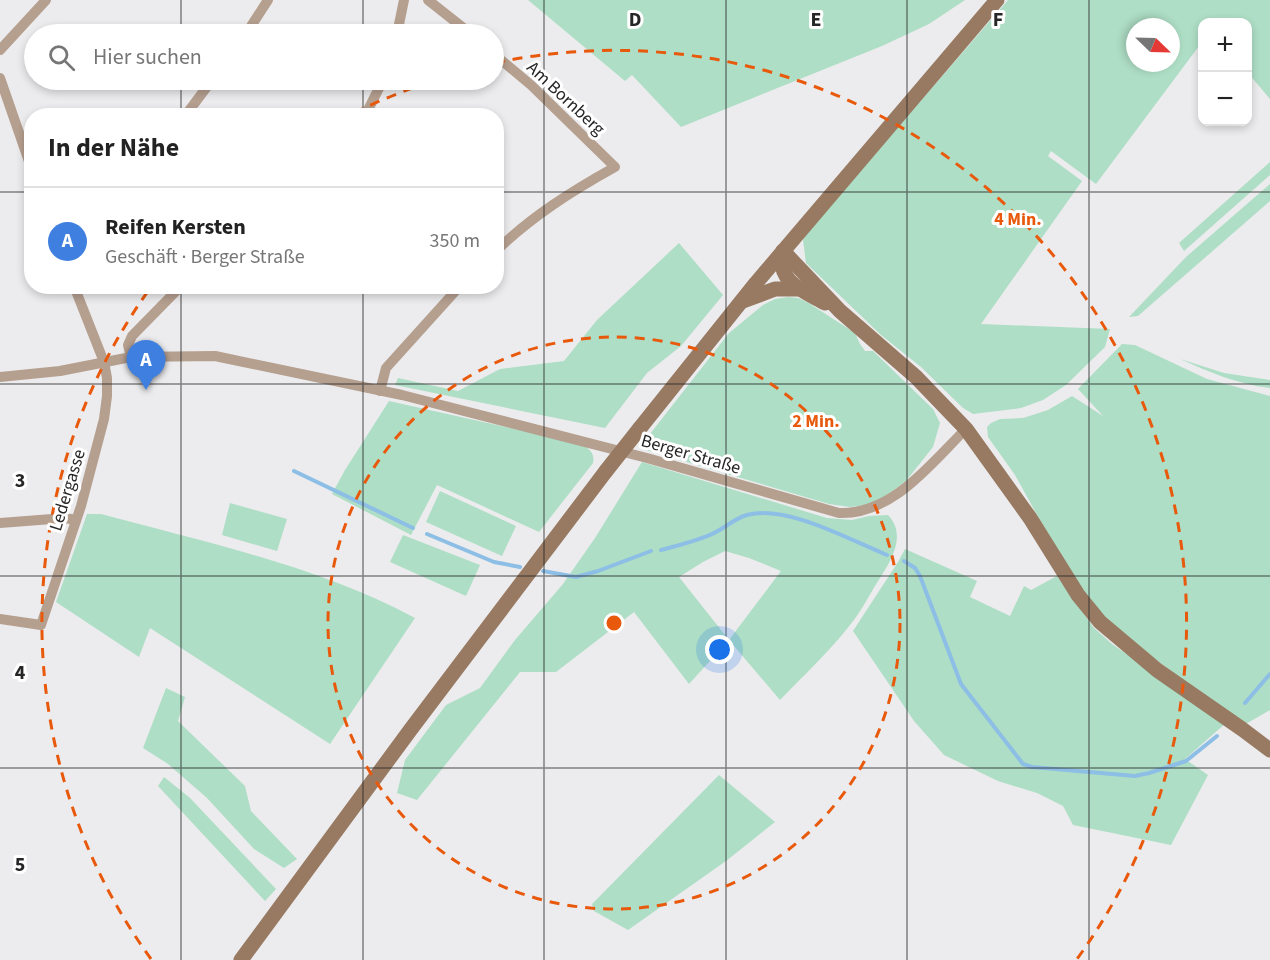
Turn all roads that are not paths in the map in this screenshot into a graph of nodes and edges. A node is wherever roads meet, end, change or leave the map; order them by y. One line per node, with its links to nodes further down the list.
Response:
1 (46, 0): 9 (street)
2 (268, 0): 6 (street)
3 (404, 0): 7 (street)
4 (428, 0): 8 (street)
5 (997, 0): 18 (main road)
6 (252, 24)
7 (399, 24)
8 (458, 24)
9 (0, 50)
10 (504, 62): 17 (street, Am Bornberg)
11 (0, 78): 16 (street)
12 (204, 90): 14 (street)
13 (378, 90): 15 (street)
14 (191, 108)
15 (369, 108)
16 (24, 147)
17 (504, 243)
18 (783, 251): 19 (main road); 23 (main road); 24 (main road)
19 (802, 290): 23 (main road); 24 (main road)
20 (77, 294): 26 (street, Ledergasse)
21 (173, 294): 25 (street)
22 (453, 294): 28 (street)
23 (740, 302): 34 (main road, bridge)
24 (840, 311): 29 (main road)
25 (131, 357): 26 (street, Berger Straße); 28 (street, Berger Straße)
26 (104, 362): 27 (street, Berger Straße); 30 (street, Ledergasse)
27 (0, 377)
28 (380, 390): 29 (street, Berger Straße)
29 (966, 429): 33 (main road)
30 (76, 520): 31 (street); 32 (street, Ledergasse)
31 (0, 523)
32 (0, 619)
33 (1270, 750)
34 (242, 960)

